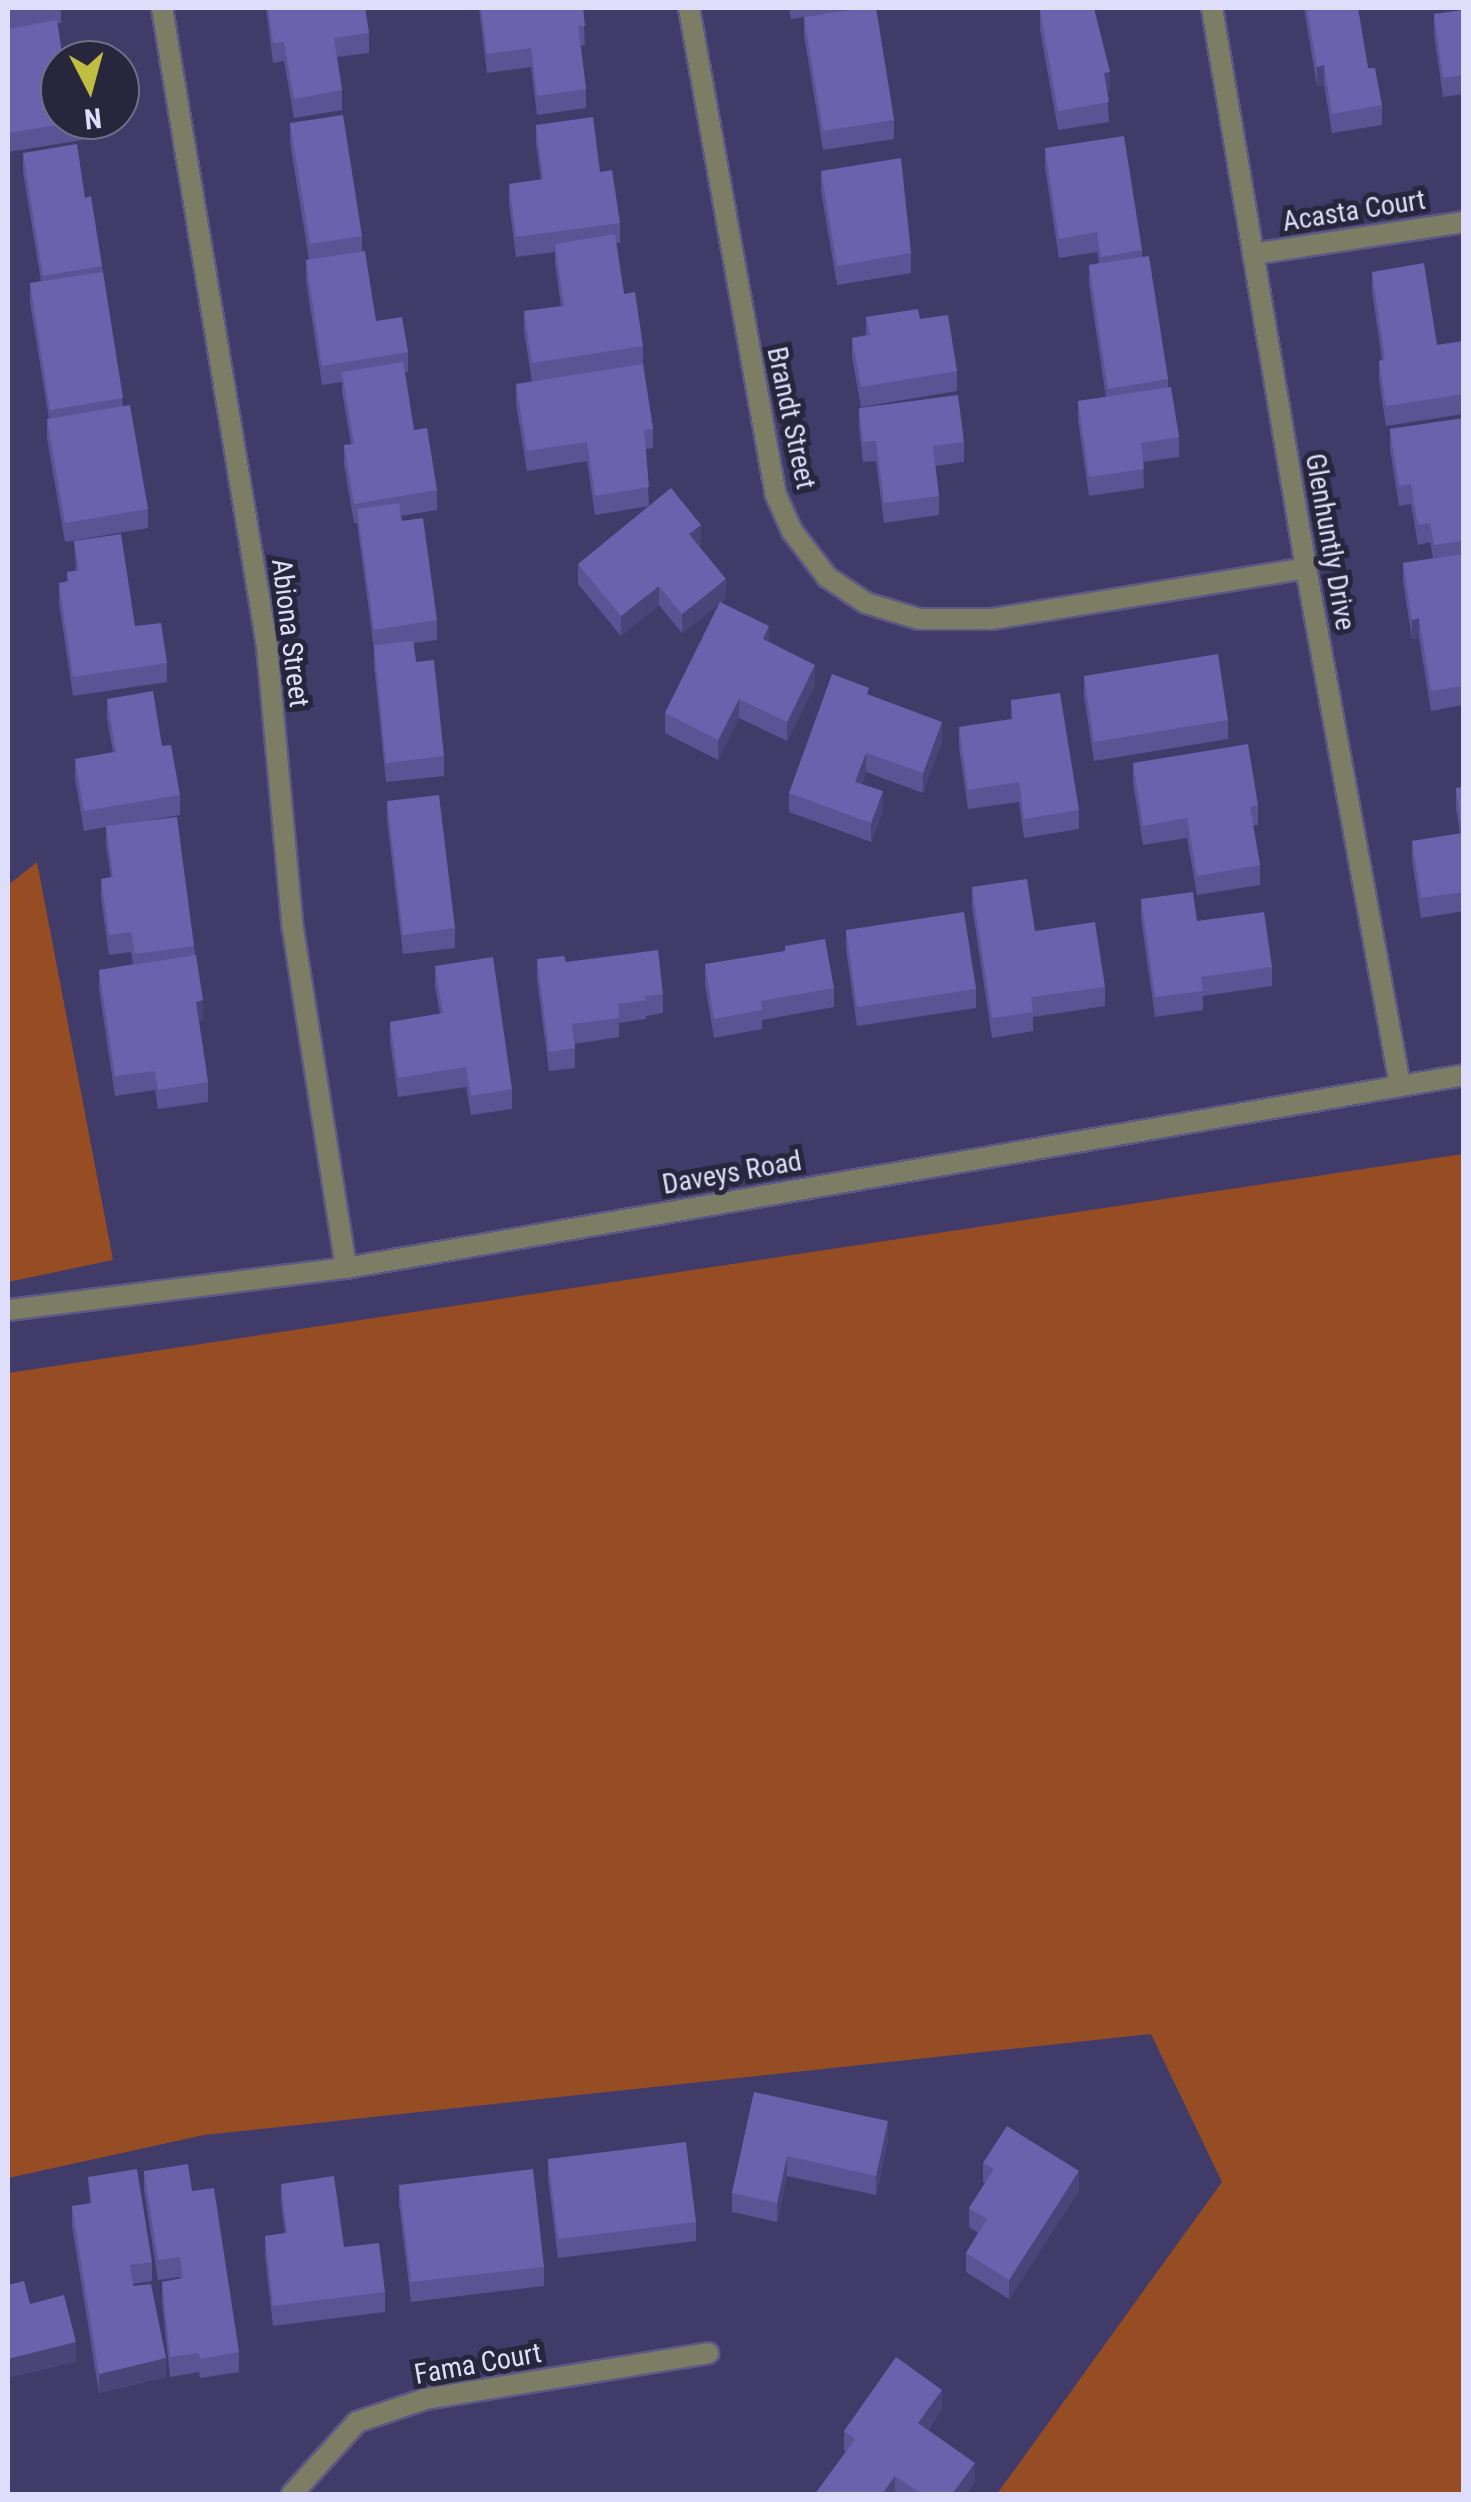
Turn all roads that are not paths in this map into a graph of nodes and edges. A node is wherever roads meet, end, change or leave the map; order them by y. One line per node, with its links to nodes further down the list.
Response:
1 (162, 8): 9 (street, Abiona Street)
2 (689, 8): 6 (street, Brandt Street)
3 (1212, 8): 5 (street, Glenhuntly Drive)
4 (1464, 222): 5 (street, Acasta Court)
5 (1253, 254): 6 (street, Glenhuntly Drive)
6 (1306, 568): 8 (street, Glenhuntly Drive)
7 (1464, 1074): 8 (street, Daveys Road)
8 (1400, 1085): 9 (street, Daveys Road)
9 (346, 1268): 10 (street, Daveys Road)
10 (8, 1310)
11 (708, 2353): 12 (street, Fama Court)
12 (292, 2494)

